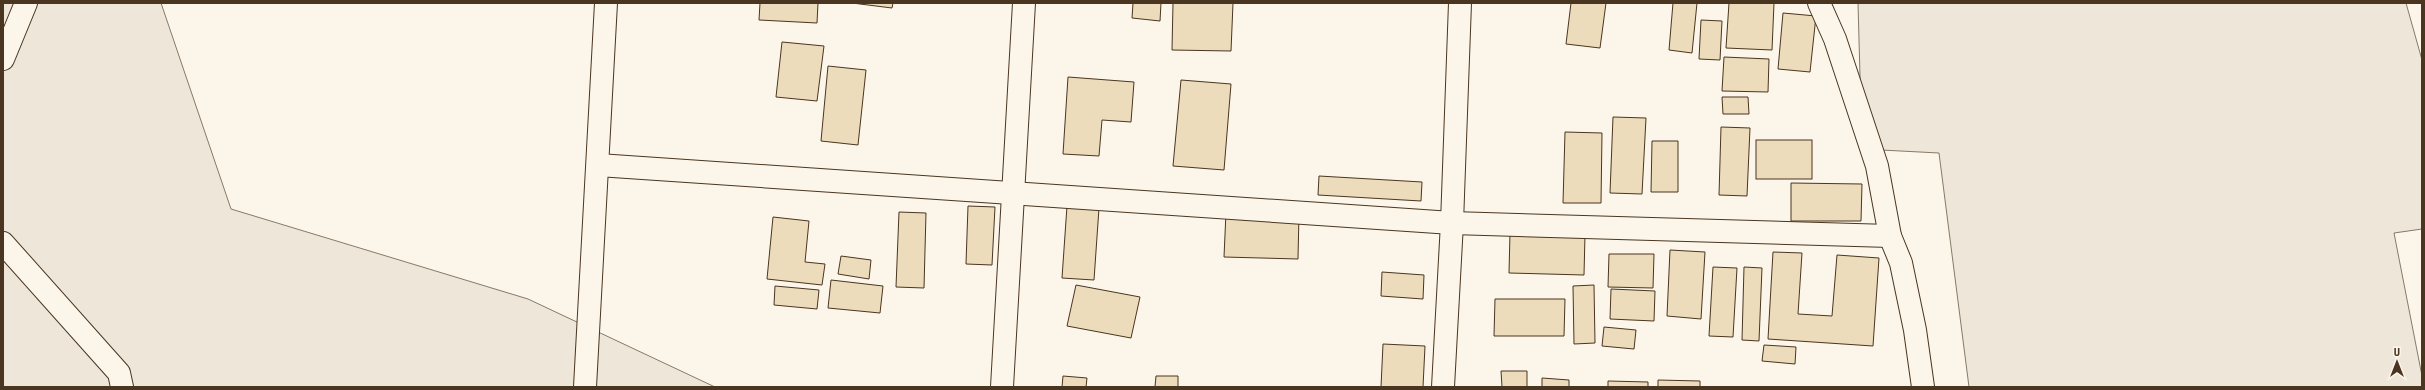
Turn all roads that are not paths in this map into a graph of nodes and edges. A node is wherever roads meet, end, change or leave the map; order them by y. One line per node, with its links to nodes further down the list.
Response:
1 (26, 3): 6 (street)
2 (606, 3): 7 (street)
3 (1024, 3): 8 (street)
4 (1460, 3): 9 (street)
5 (1819, 3): 10 (street)
6 (3, 60)
7 (598, 164): 8 (street); 13 (street)
8 (1012, 192): 9 (street); 14 (street)
9 (1452, 223): 10 (street); 15 (street)
10 (1890, 236): 16 (street)
11 (3, 243): 12 (street)
12 (122, 387)
13 (585, 387)
14 (1002, 387)
15 (1443, 387)
16 (1923, 387)

